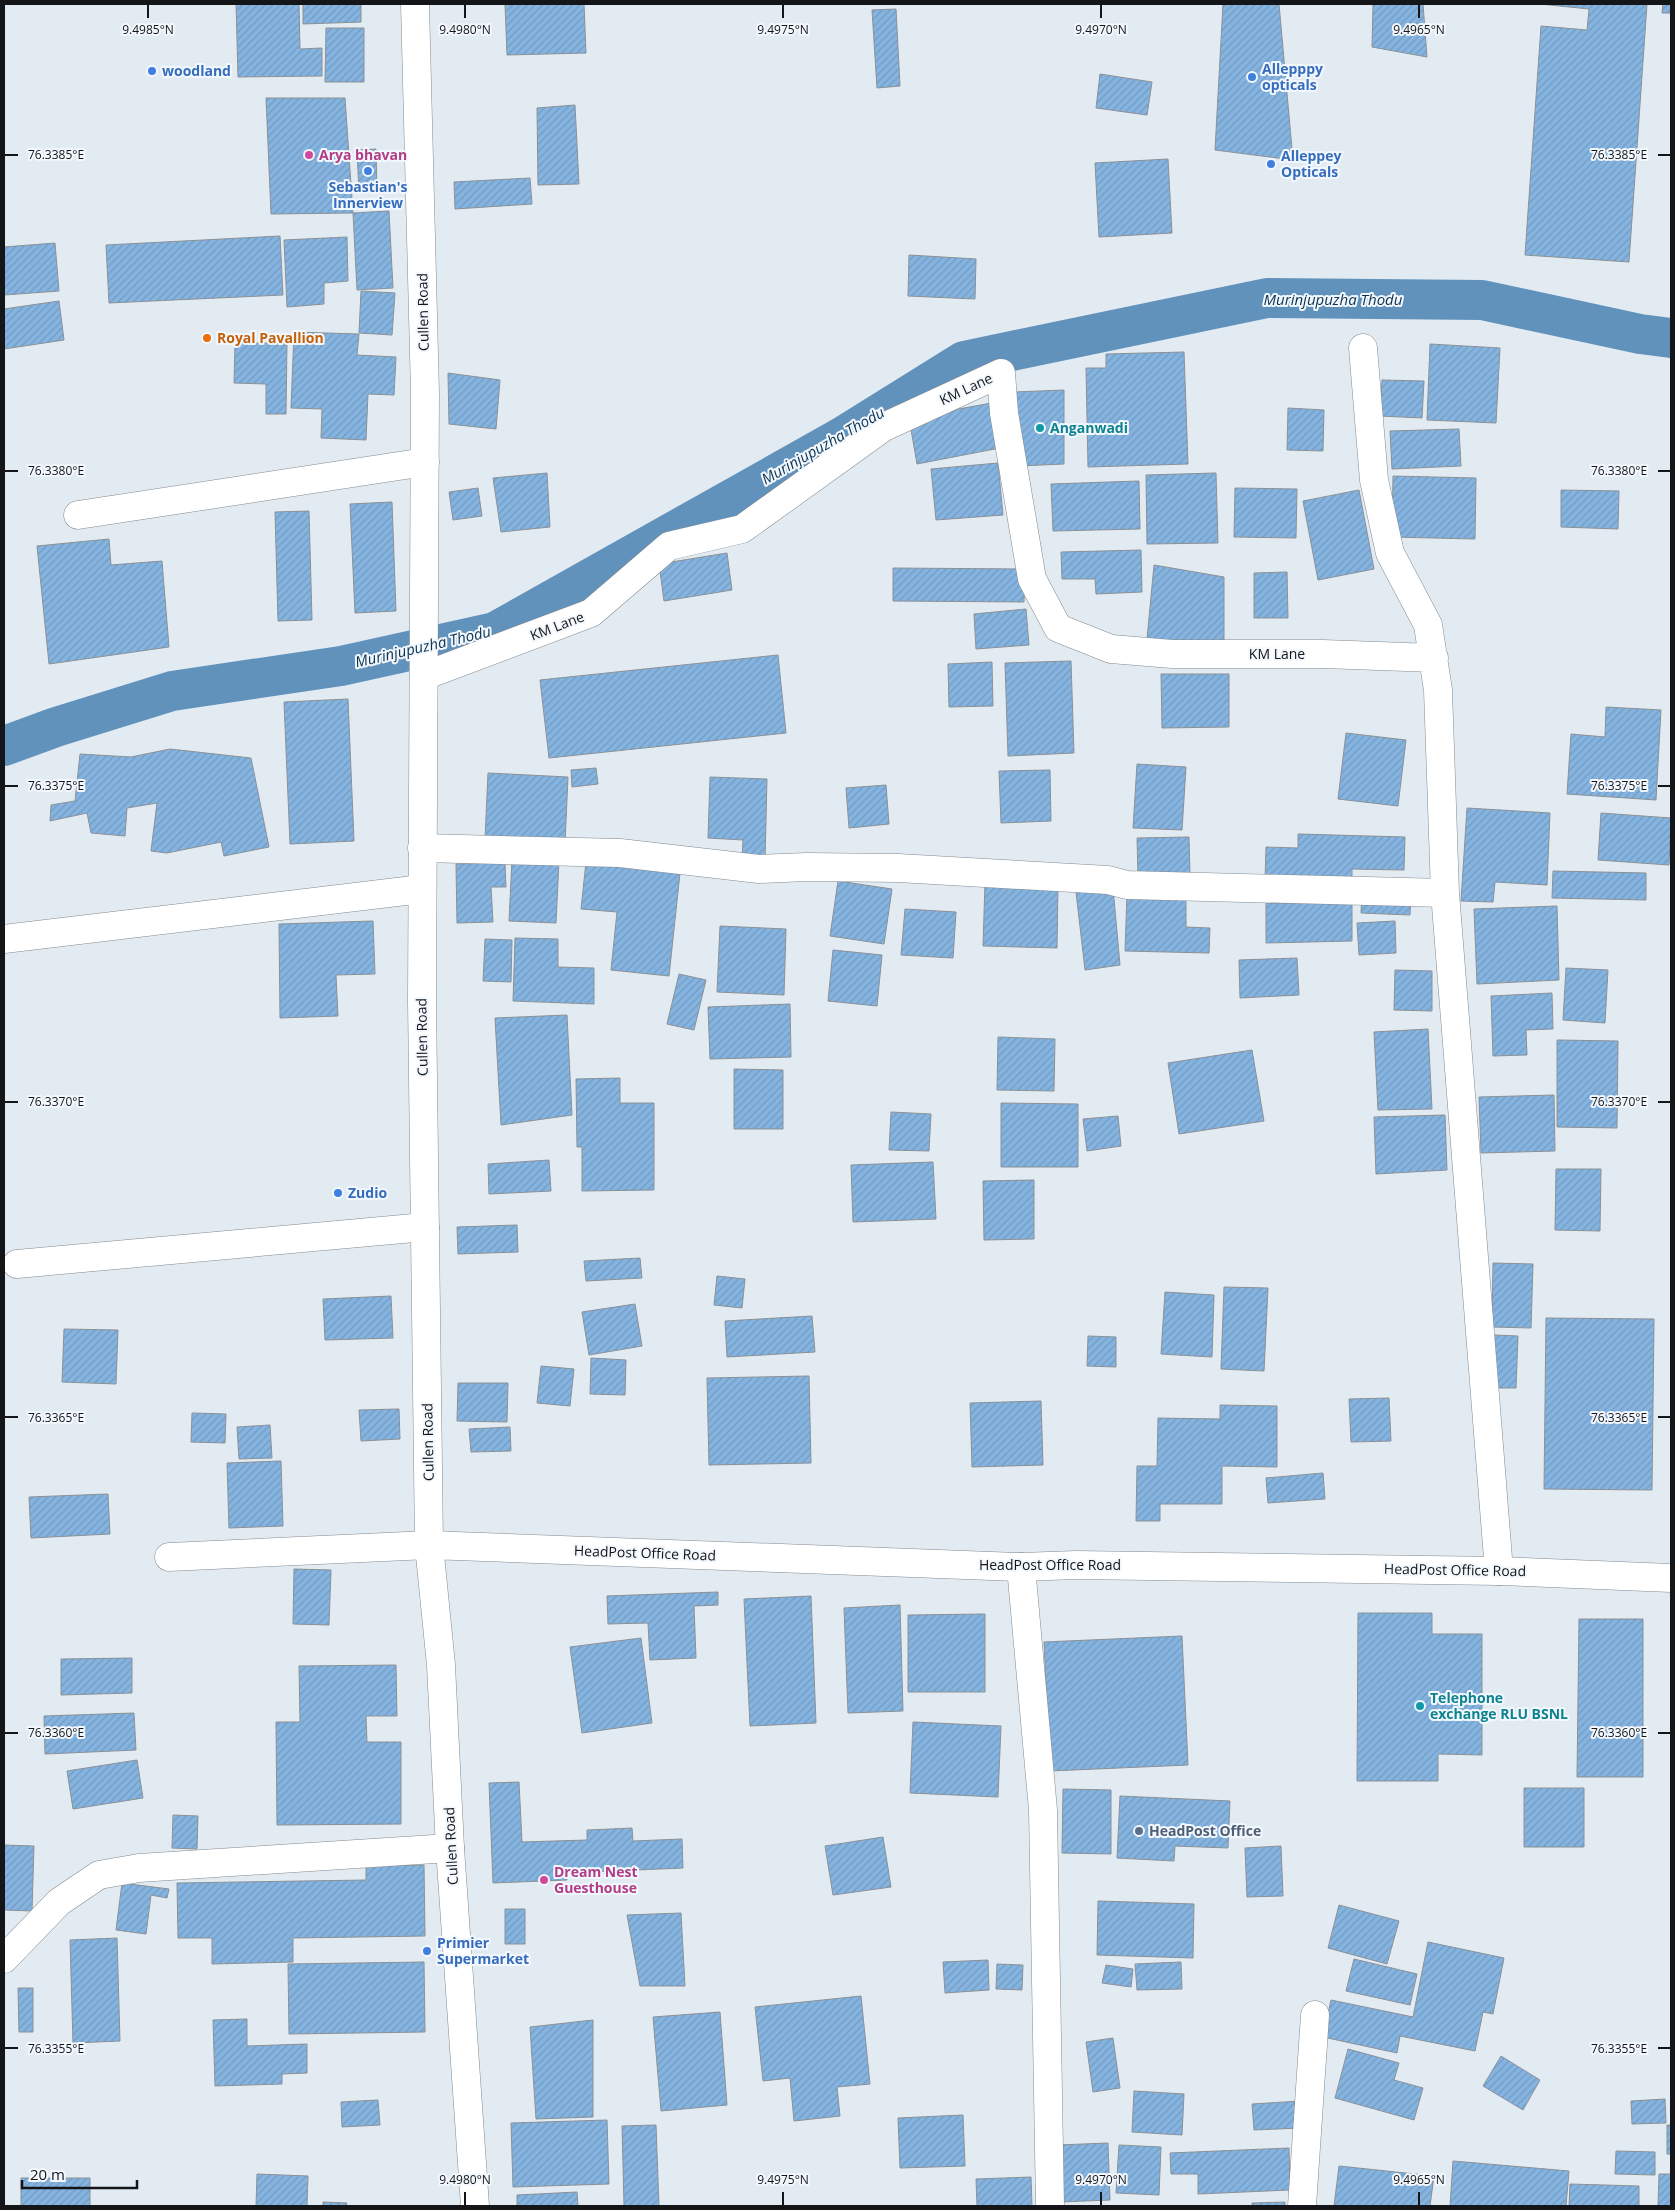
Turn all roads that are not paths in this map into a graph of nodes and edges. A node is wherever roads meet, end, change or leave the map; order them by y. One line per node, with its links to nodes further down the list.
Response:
1 (415, 4): 3 (street, Cullen Road)
2 (1363, 348): 5 (street)
3 (425, 462): 4 (street); 6 (street, Cullen Road)
4 (78, 515)
5 (1434, 658): 6 (street, KM Lane); 9 (street)
6 (424, 676): 7 (street, Cullen Road)
7 (422, 848): 8 (street, Cullen Road); 9 (street)
8 (422, 889): 10 (street); 11 (street, Cullen Road)
9 (1445, 893): 16 (street)
10 (4, 939)
11 (425, 1227): 12 (street); 13 (street, Cullen Road)
12 (17, 1264)
13 (429, 1545): 14 (street, HeadPost Office Road); 15 (street, HeadPost Office Road); 18 (street, Cullen Road)
14 (169, 1557)
15 (1021, 1567): 16 (street, HeadPost Office Road); 22 (street)
16 (1499, 1570): 17 (street, HeadPost Office Road)
17 (1671, 1578)
18 (450, 1848): 19 (street); 21 (street, Cullen Road)
19 (4, 1959)
20 (1315, 2015): 23 (street)
21 (475, 2206)
22 (1050, 2206)
23 (1302, 2206)

